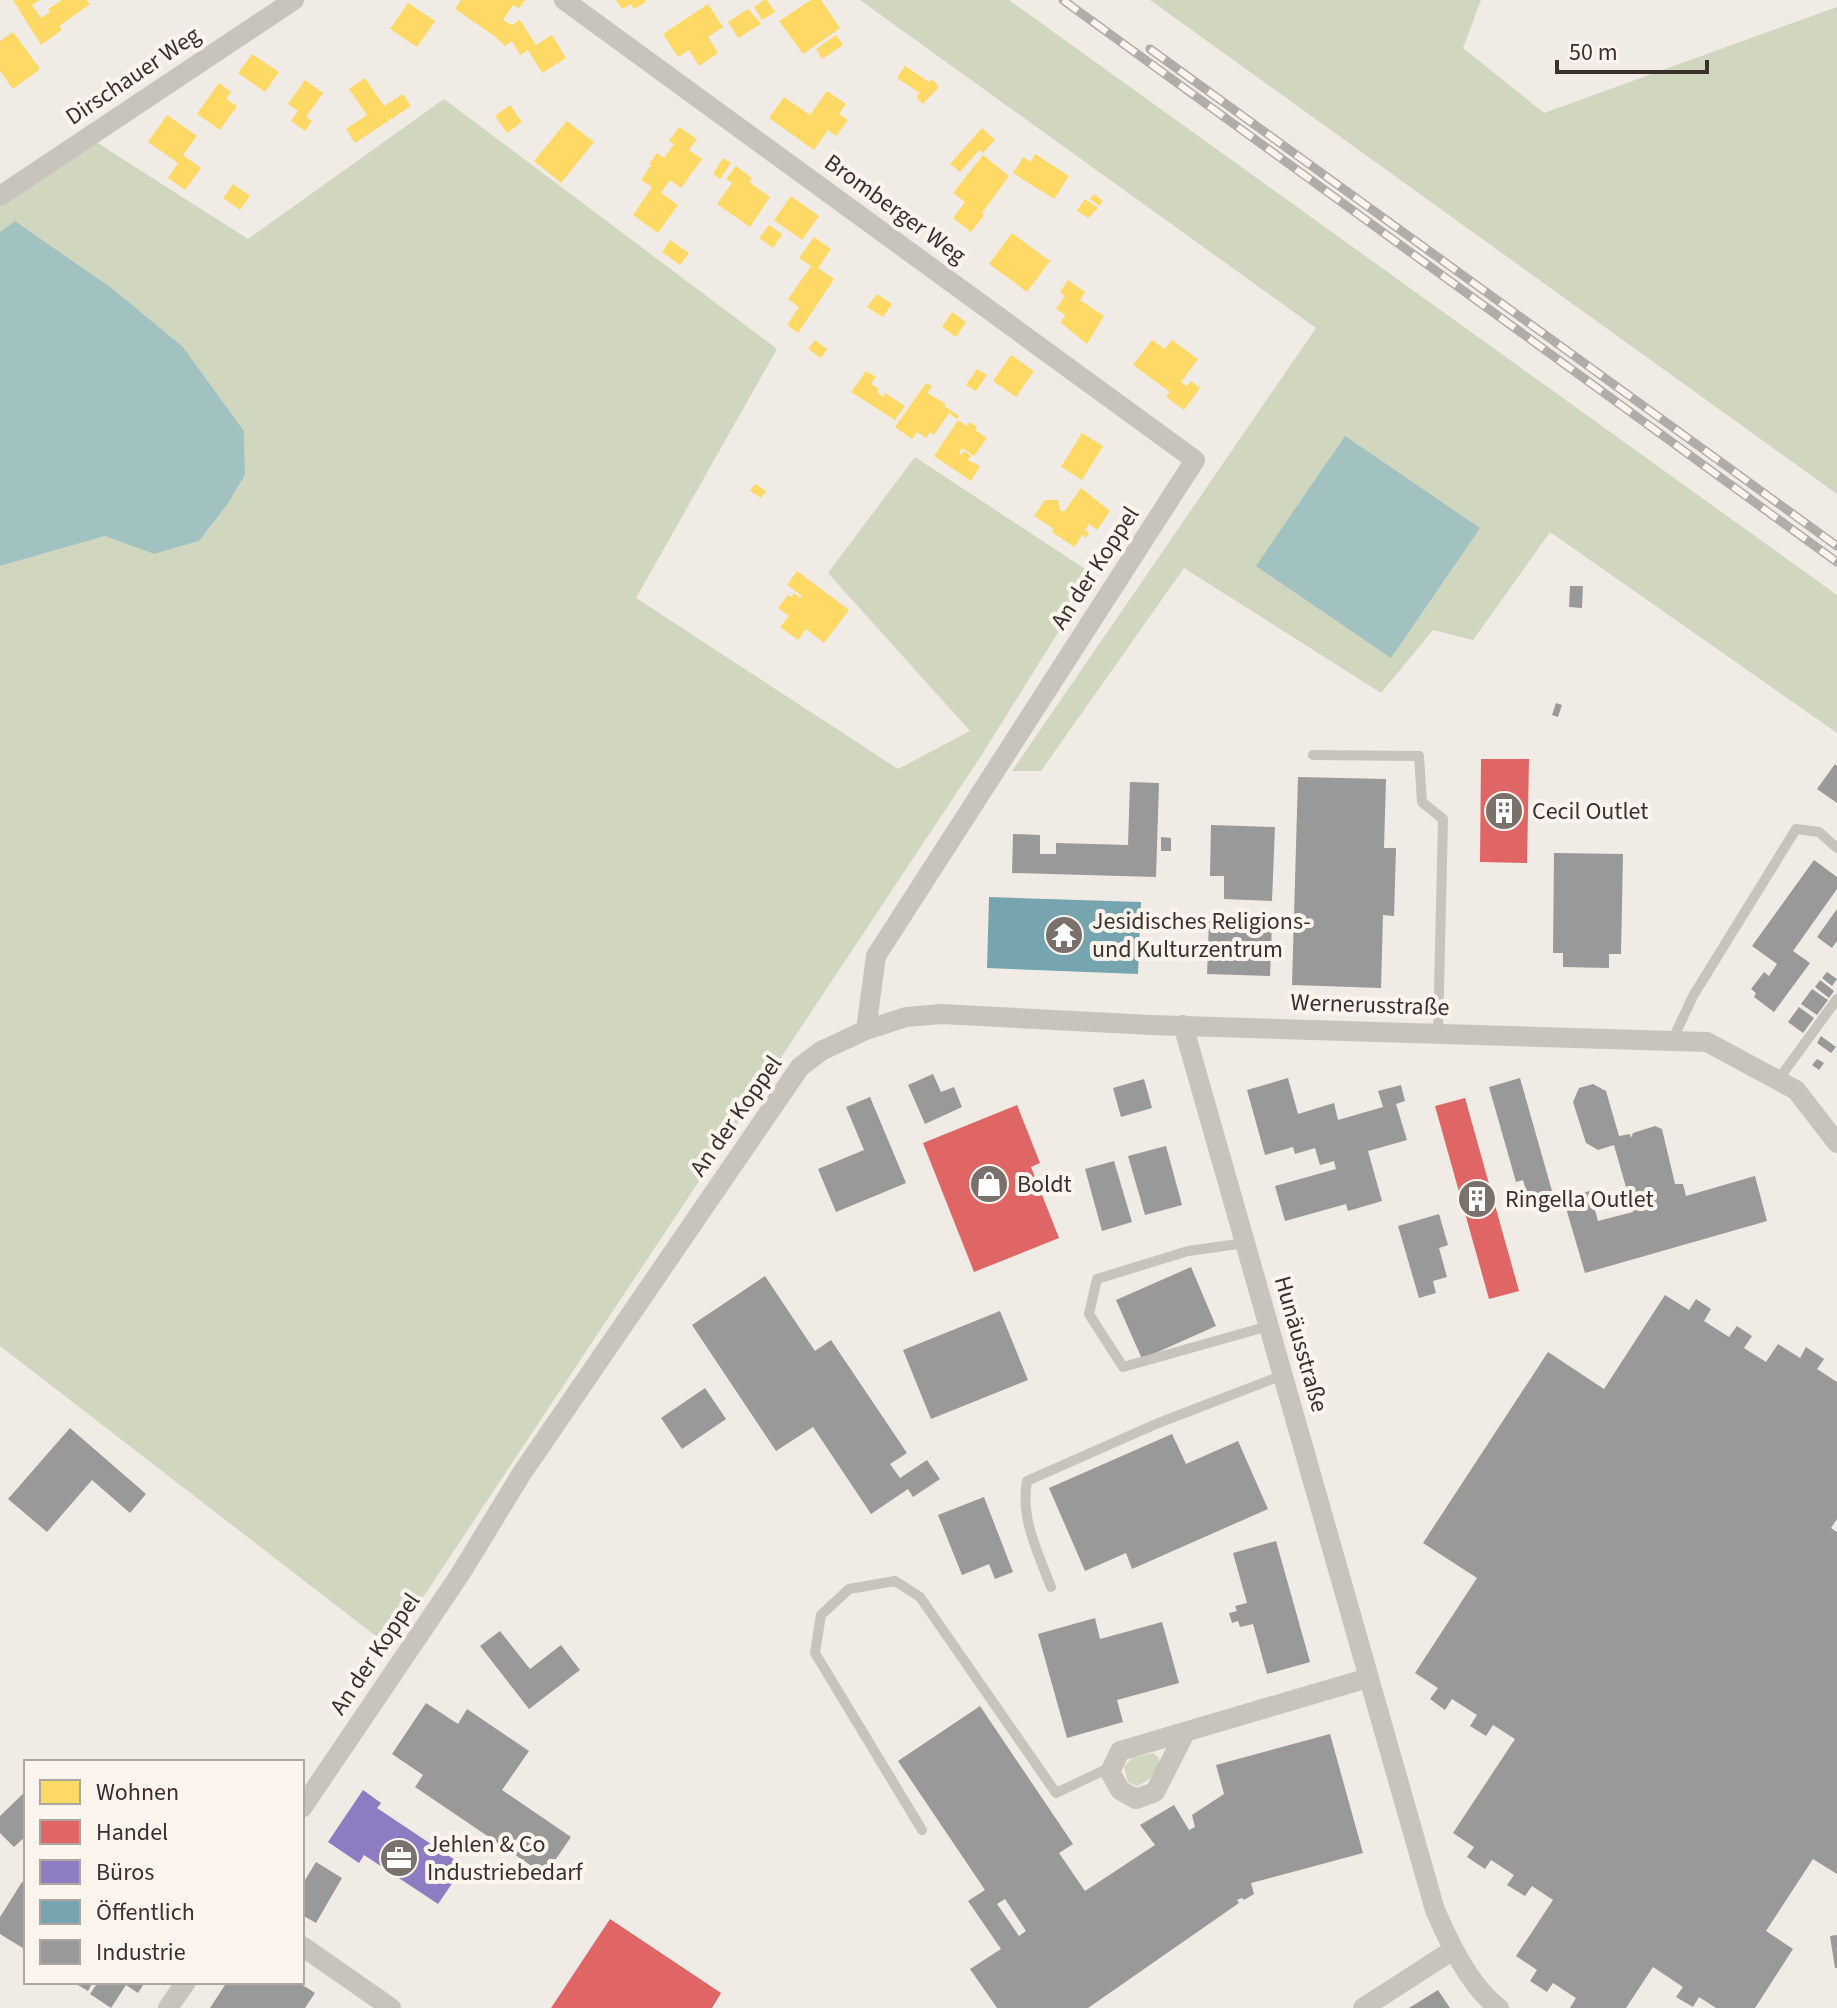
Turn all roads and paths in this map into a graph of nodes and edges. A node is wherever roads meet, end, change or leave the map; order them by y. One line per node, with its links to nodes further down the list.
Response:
1 (294, 0): 3 (street, Dirschauer Weg)
2 (564, 0): 4 (street, Bromberger Weg)
3 (0, 196)
4 (1195, 460): 9 (street, An der Koppel)
5 (1313, 755): 10 (lane)
6 (1837, 848): 11 (lane)
7 (1837, 999): 12 (lane)
8 (1183, 1025): 9 (street, Wernerusstraße); 10 (street, Wernerusstraße); 14 (street, Hunäusstraße)
9 (866, 1030): 21 (street, An der Koppel)
10 (1438, 1033): 11 (street, Wernerusstraße)
11 (1672, 1041): 12 (street, Wernerusstraße)
12 (1778, 1080): 13 (street, Wernerusstraße)
13 (1837, 1143)
14 (1245, 1243): 15 (street, Hunäusstraße); 15 (lane)
15 (1269, 1326): 16 (street, Hunäusstraße)
16 (1283, 1375): 17 (lane); 18 (street, Hunäusstraße)
17 (1051, 1587)
18 (1368, 1678): 19 (street); 24 (street, Hunäusstraße)
19 (1185, 1733): 20 (street); 20 (street)
20 (1113, 1766): 22 (lane)
21 (304, 1805)
22 (922, 1830)
23 (304, 1947): 27 (street)
24 (1453, 1950): 28 (street); 29 (street, Hunäusstraße)
25 (185, 1984): 26 (street)
26 (168, 2008)
27 (391, 2008)
28 (1363, 2008)
29 (1499, 2008)

